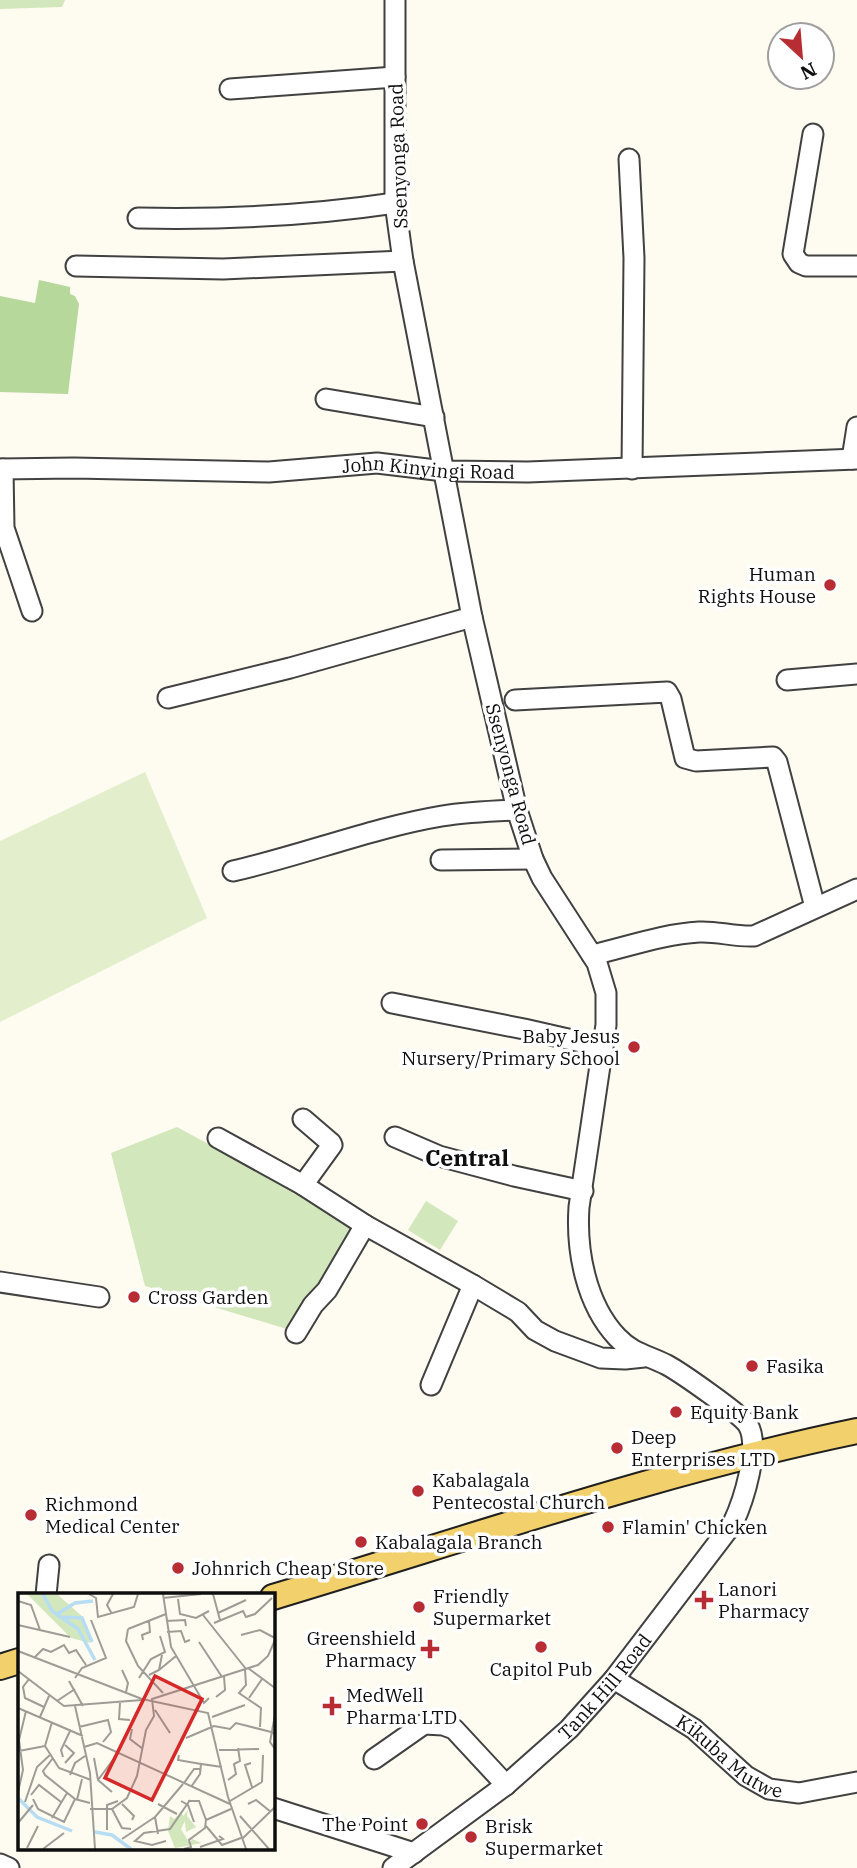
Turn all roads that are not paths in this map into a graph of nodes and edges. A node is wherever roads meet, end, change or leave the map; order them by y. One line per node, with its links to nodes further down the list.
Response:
1 (394, 1): 2 (street, Ssenyonga Road)
2 (395, 77): 3 (street); 6 (street, Ssenyonga Road)
3 (230, 89)
4 (813, 134): 9 (street)
5 (629, 159): 16 (street)
6 (395, 203): 7 (street); 8 (street, Ssenyonga Road)
7 (138, 218)
8 (403, 261): 10 (street); 12 (street, Ssenyonga Road)
9 (857, 266)
10 (76, 267)
11 (326, 400): 12 (street)
12 (434, 417): 17 (street, Ssenyonga Road)
13 (857, 427): 14 (street)
14 (854, 459): 16 (street, John Kinyingi Road)
15 (2, 469): 17 (street, John Kinyingi Road); 18 (street)
16 (632, 469): 17 (street, John Kinyingi Road)
17 (444, 471): 19 (street, Ssenyonga Road)
18 (32, 611)
19 (472, 617): 22 (street); 23 (street, Ssenyonga Road)
20 (857, 674): 21 (street)
21 (787, 680)
22 (168, 698)
23 (505, 700): 24 (street, Ssenyonga Road); 29 (street)
24 (517, 810): 25 (street, Ssenyonga Road); 27 (street)
25 (533, 859): 26 (street); 30 (street, Ssenyonga Road)
26 (441, 860)
27 (233, 870)
28 (857, 889): 29 (street)
29 (815, 907): 30 (street)
30 (592, 956): 32 (street, Ssenyonga Road)
31 (392, 1003): 32 (street)
32 (603, 1047): 37 (street, Ssenyonga Road)
33 (303, 1119): 36 (street)
34 (395, 1137): 37 (street)
35 (218, 1138): 36 (street)
36 (303, 1185): 38 (street)
37 (583, 1191): 43 (street, Ssenyonga Road)
38 (365, 1225): 40 (street); 42 (street)
39 (0, 1282): 41 (street)
40 (473, 1285): 43 (street); 44 (street)
41 (99, 1297)
42 (296, 1333)
43 (644, 1357): 46 (street, Ssenyonga Road)
44 (431, 1385)
45 (857, 1431): 46 (main road)
46 (751, 1454): 49 (main road); 52 (street, Tank Hill Road)
47 (49, 1565): 48 (street)
48 (46, 1593)
49 (275, 1596)
50 (18, 1661): 51 (main road)
51 (0, 1667)
52 (614, 1679): 54 (street, Kikuba Mutwe); 55 (street, Tank Hill Road)
53 (374, 1759): 55 (street)
54 (857, 1782)
55 (506, 1785): 57 (street, Tank Hill Road)
56 (275, 1809): 57 (street)
57 (414, 1853): 60 (street, Tank Hill Road)
58 (0, 1864): 59 (street)
59 (9, 1868)
60 (393, 1868)

